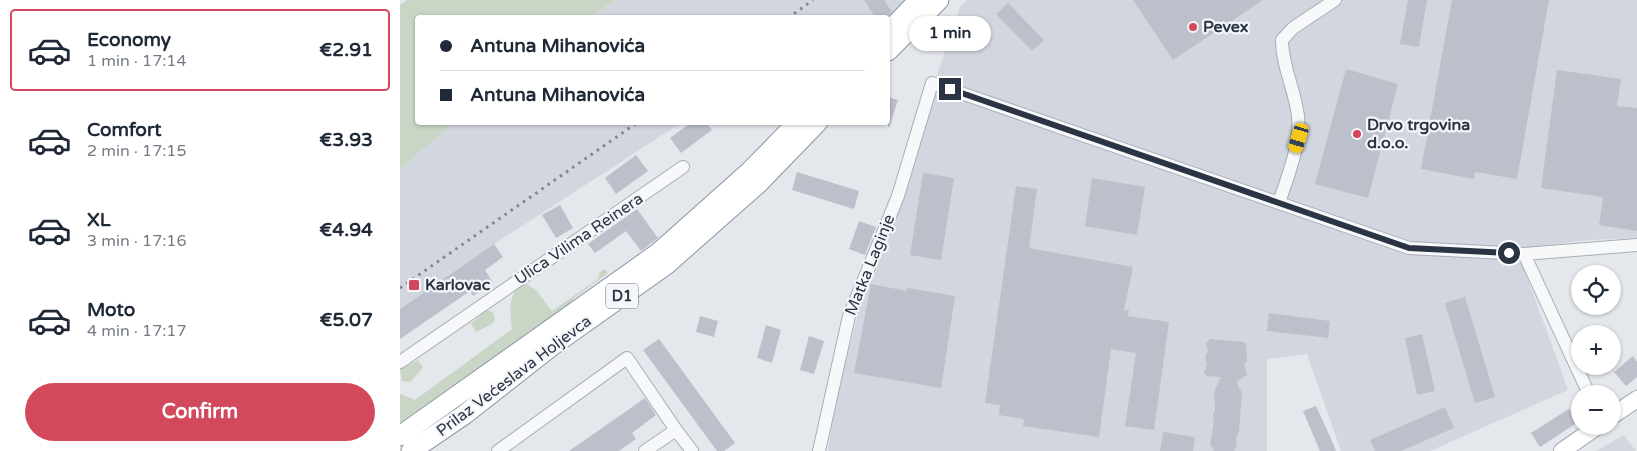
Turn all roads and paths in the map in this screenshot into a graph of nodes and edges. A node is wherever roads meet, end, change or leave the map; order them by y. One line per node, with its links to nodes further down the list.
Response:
1 (920, 0): 4 (highway)
2 (939, 0): 5 (highway)
3 (1335, 0): 9 (street)
4 (890, 30)
5 (890, 49)
6 (795, 125): 18 (highway, Prilaz Većeslava Holjevca / D1)
7 (815, 125): 19 (highway, Prilaz Većeslava Holjevca / D1)
8 (683, 167): 12 (street, Ulica Vilima Reinera)
9 (1279, 203): 11 (street); 23 (street, Matka Laginje)
10 (1637, 245): 11 (street)
11 (1524, 254): 13 (street)
12 (400, 362)
13 (1585, 385)
14 (1637, 399): 15 (main road)
15 (1621, 410)
16 (676, 430): 20 (street); 21 (street); 22 (street)
17 (1585, 435): 24 (main road)
18 (400, 436)
19 (411, 451)
20 (498, 451)
21 (645, 451)
22 (692, 451)
23 (818, 451)
24 (1562, 451)

